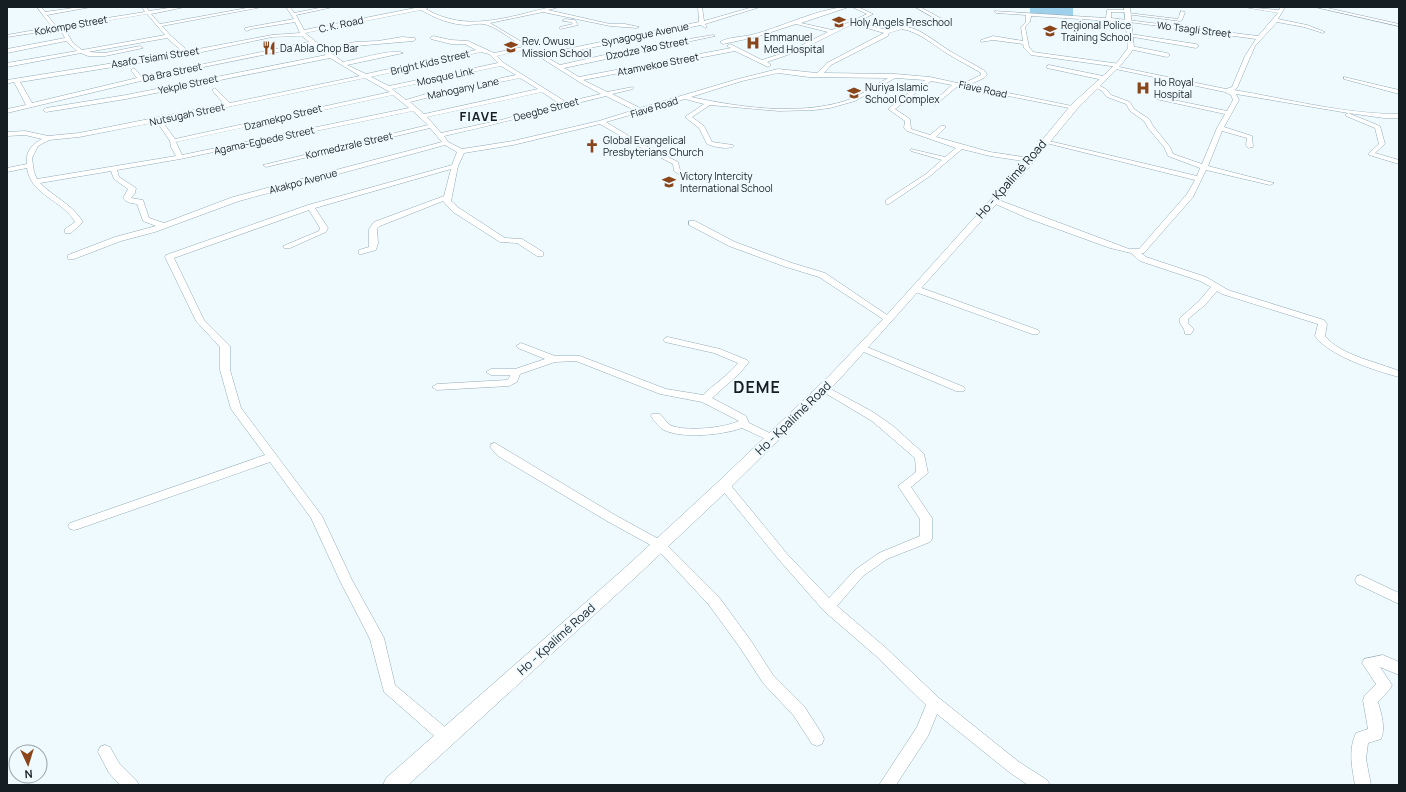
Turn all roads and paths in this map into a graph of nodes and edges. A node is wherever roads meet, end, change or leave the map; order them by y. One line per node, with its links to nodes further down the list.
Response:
1 (39, 7): 26 (street)
2 (90, 7): 26 (street)
3 (143, 7): 22 (street)
4 (183, 7): 22 (street, Kokompe Street)
5 (260, 7): 38 (street)
6 (288, 7): 29 (street)
7 (331, 7): 29 (street)
8 (425, 7): 33 (street); 47 (street, C. K. Road)
9 (527, 7): 21 (street)
10 (557, 7): 21 (street)
11 (616, 7): 12 (street)
12 (627, 7)
13 (700, 7): 34 (street)
14 (758, 7): 34 (street, Synagogue Avenue)
15 (847, 7): 36 (street)
16 (854, 7): 35 (street)
17 (917, 7): 30 (street)
18 (1246, 7): 20 (street)
19 (1317, 7): 37 (street)
20 (1282, 10): 32 (street)
21 (540, 11): 28 (street); 40 (street)
22 (147, 12): 38 (street); 39 (street, Kokompe Street)
23 (996, 12): 27 (street)
24 (1183, 12): 25 (street)
25 (1128, 13): 31 (street); 31 (street); 52 (street, Wo Tsagli Street); 56 (main road)
26 (44, 14): 41 (street)
27 (1029, 14): 31 (street); 59 (street)
28 (515, 16): 33 (street); 42 (street)
29 (295, 17): 43 (street); 47 (street)
30 (940, 19)
31 (1108, 20)
32 (1275, 20): 46 (street); 52 (street)
33 (483, 22): 62 (street)
34 (702, 22): 50 (street); 73 (street, Synagogue Avenue)
35 (853, 22): 44 (street); 45 (street)
36 (796, 23): 44 (street); 57 (street)
37 (1399, 24)
38 (160, 25): 49 (street)
39 (61, 27): 41 (street, Kokompe Street); 53 (street)
40 (637, 27)
41 (55, 28): 48 (street, Kokompe Street)
42 (562, 28)
43 (247, 30)
44 (833, 32): 74 (street)
45 (887, 32): 83 (street); 95 (street)
46 (1323, 32)
47 (303, 33): 58 (street); 68 (street, Asafo Tsiami Street)
48 (7, 36)
49 (168, 36): 67 (street); 68 (street)
50 (713, 36): 57 (street); 78 (street, Dzodze Yao Street)
51 (433, 38): 64 (street)
52 (1258, 38): 100 (street)
53 (68, 39): 65 (street); 67 (street)
54 (413, 39): 66 (street)
55 (983, 41): 59 (street)
56 (1130, 41): 60 (street); 70 (street); 80 (main road, Ho - Kpalimé Road)
57 (722, 42): 63 (street)
58 (313, 43): 66 (street); 88 (street, Da Bra Street)
59 (1026, 43): 80 (street)
60 (1196, 46)
61 (140, 48): 67 (street)
62 (528, 48): 72 (street); 73 (street)
63 (736, 49): 74 (street); 91 (street, Atamvekoe Street)
64 (481, 50): 72 (street, Bright Kids Street); 84 (street, Bright Kids Street)
65 (7, 51)
66 (323, 51): 71 (street)
67 (82, 52): 77 (street)
68 (188, 53): 90 (street, Asafo Tsiami Street)
69 (400, 53): 75 (street)
70 (1166, 55)
71 (330, 56): 75 (street); 114 (street, Yekple Street)
72 (494, 56): 76 (street)
73 (540, 56): 78 (street)
74 (762, 62): 82 (street)
75 (342, 64): 84 (street)
76 (502, 64): 85 (street); 98 (street, Mosque Link)
77 (7, 65)
78 (558, 67): 91 (street)
79 (1049, 67): 93 (street)
80 (1116, 67): 93 (main road, Ho - Kpalimé Road); 100 (street)
81 (134, 70): 88 (street)
82 (778, 71): 83 (street, Fiave Road); 103 (street, Fiave Road)
83 (819, 75): 86 (street, Fiave Road)
84 (366, 76): 98 (street); 109 (street, Nutsugah Street)
85 (521, 76): 99 (street); 105 (street, Mahogany Lane)
86 (895, 76): 89 (street, Fiave Road); 106 (street)
87 (1346, 78): 101 (street)
88 (140, 79): 110 (street, Da Bra Street)
89 (930, 79): 94 (street, Fiave Road); 128 (street)
90 (16, 80): 92 (street, Asafo Tsiami Street); 110 (street)
91 (579, 80): 102 (street)
92 (7, 82)
93 (1100, 82): 111 (main road, Ho - Kpalimé Road); 144 (street)
94 (957, 84): 95 (street, Fiave Road); 107 (street)
95 (964, 85): 111 (street, Fiave Road)
96 (631, 88): 102 (street, Deegbe Street)
97 (215, 90): 109 (street)
98 (391, 90): 105 (street); 129 (street, Dzamekpo Street)
99 (542, 90): 108 (street); 118 (street)
100 (1227, 91): 113 (street); 117 (street)
101 (1399, 92)
102 (604, 94): 108 (street, Deegbe Street); 116 (street)
103 (685, 97): 106 (street); 116 (street, Fiave Road)
104 (1159, 99): 117 (street)
105 (405, 102): 112 (street)
106 (709, 103): 132 (street)
107 (935, 103)
108 (565, 104): 126 (street, Deegbe Street)
109 (228, 105): 120 (street, Nutsugah Street)
110 (32, 106): 115 (street, Da Bra Street)
111 (1074, 107): 130 (main road, Ho - Kpalimé Road)
112 (414, 109): 118 (street); 137 (street, Agama-Egbede Street)
113 (1329, 109): 119 (street); 140 (street)
114 (46, 110)
115 (7, 111)
116 (640, 111): 121 (street, Fiave Road)
117 (1229, 112): 124 (street)
118 (423, 116): 122 (street)
119 (1399, 116)
120 (160, 120): 127 (street, Nutsugah Street); 129 (street)
121 (601, 122): 136 (street, Fiave Road); 147 (street)
122 (432, 126): 126 (street); 141 (street, Kormedzrale Street)
123 (943, 127): 128 (street)
124 (1220, 128): 134 (street); 144 (street)
125 (7, 134): 127 (street, Nutsugah Street)
126 (440, 135): 131 (street)
127 (48, 138): 142 (street)
128 (930, 138): 133 (street)
129 (173, 141): 137 (street)
130 (1044, 142): 139 (main road, Ho - Kpalimé Road); 148 (street)
131 (446, 143): 136 (street); 156 (street, Akakpo Avenue)
132 (731, 146)
133 (962, 147): 138 (street); 139 (street)
134 (1250, 147)
135 (913, 150): 138 (street)
136 (461, 151): 143 (street)
137 (180, 157): 146 (street, Agama-Egbede Street)
138 (946, 159): 153 (street)
139 (1030, 160): 152 (main road, Ho - Kpalimé Road)
140 (1399, 162)
141 (266, 165)
142 (29, 166): 145 (street); 149 (street)
143 (455, 166): 151 (street); 154 (street)
144 (1204, 167): 148 (street); 150 (street)
145 (7, 170)
146 (114, 170): 149 (street, Agama-Egbede Street); 156 (street)
147 (680, 173)
148 (1199, 179): 160 (street)
149 (35, 182): 157 (street)
150 (1270, 183)
151 (447, 197): 159 (street); 161 (street)
152 (993, 201): 160 (street); 164 (main road, Ho - Kpalimé Road)
153 (889, 202)
154 (311, 207): 158 (street); 183 (street)
155 (692, 223): 165 (street)
156 (163, 225): 162 (street, Akakpo Avenue)
157 (68, 231)
158 (287, 246)
159 (362, 252)
160 (1134, 252): 163 (street)
161 (540, 254)
162 (71, 257)
163 (1215, 287): 167 (street); 174 (street)
164 (916, 290): 165 (main road, Ho - Kpalimé Road); 166 (street)
165 (889, 319): 170 (main road, Ho - Kpalimé Road)
166 (1035, 332)
167 (1188, 332)
168 (668, 340): 178 (street)
169 (521, 346): 171 (street)
170 (862, 348): 176 (main road, Ho - Kpalimé Road); 177 (street)
171 (554, 359): 173 (street); 178 (street)
172 (491, 372): 173 (street)
173 (516, 372): 175 (street)
174 (1399, 374)
175 (437, 387)
176 (823, 388): 181 (main road, Ho - Kpalimé Road); 189 (street)
177 (960, 388)
178 (704, 399): 180 (street)
179 (656, 416): 180 (street)
180 (742, 424): 181 (street)
181 (772, 438): 184 (main road, Ho - Kpalimé Road)
182 (495, 447): 186 (street)
183 (272, 457): 185 (street); 192 (street)
184 (724, 485): 186 (main road, Ho - Kpalimé Road); 189 (street)
185 (74, 526)
186 (660, 545): 192 (main road, Ho - Kpalimé Road); 193 (street)
187 (1361, 580): 188 (street)
188 (1399, 599)
189 (829, 607): 191 (street)
190 (1399, 670): 199 (street)
191 (934, 703): 197 (street); 198 (street)
192 (446, 737): 196 (main road, Ho - Kpalimé Road)
193 (817, 739)
194 (105, 752): 195 (street)
195 (131, 785)
196 (393, 785)
197 (887, 785)
198 (1042, 785)
199 (1362, 785)

